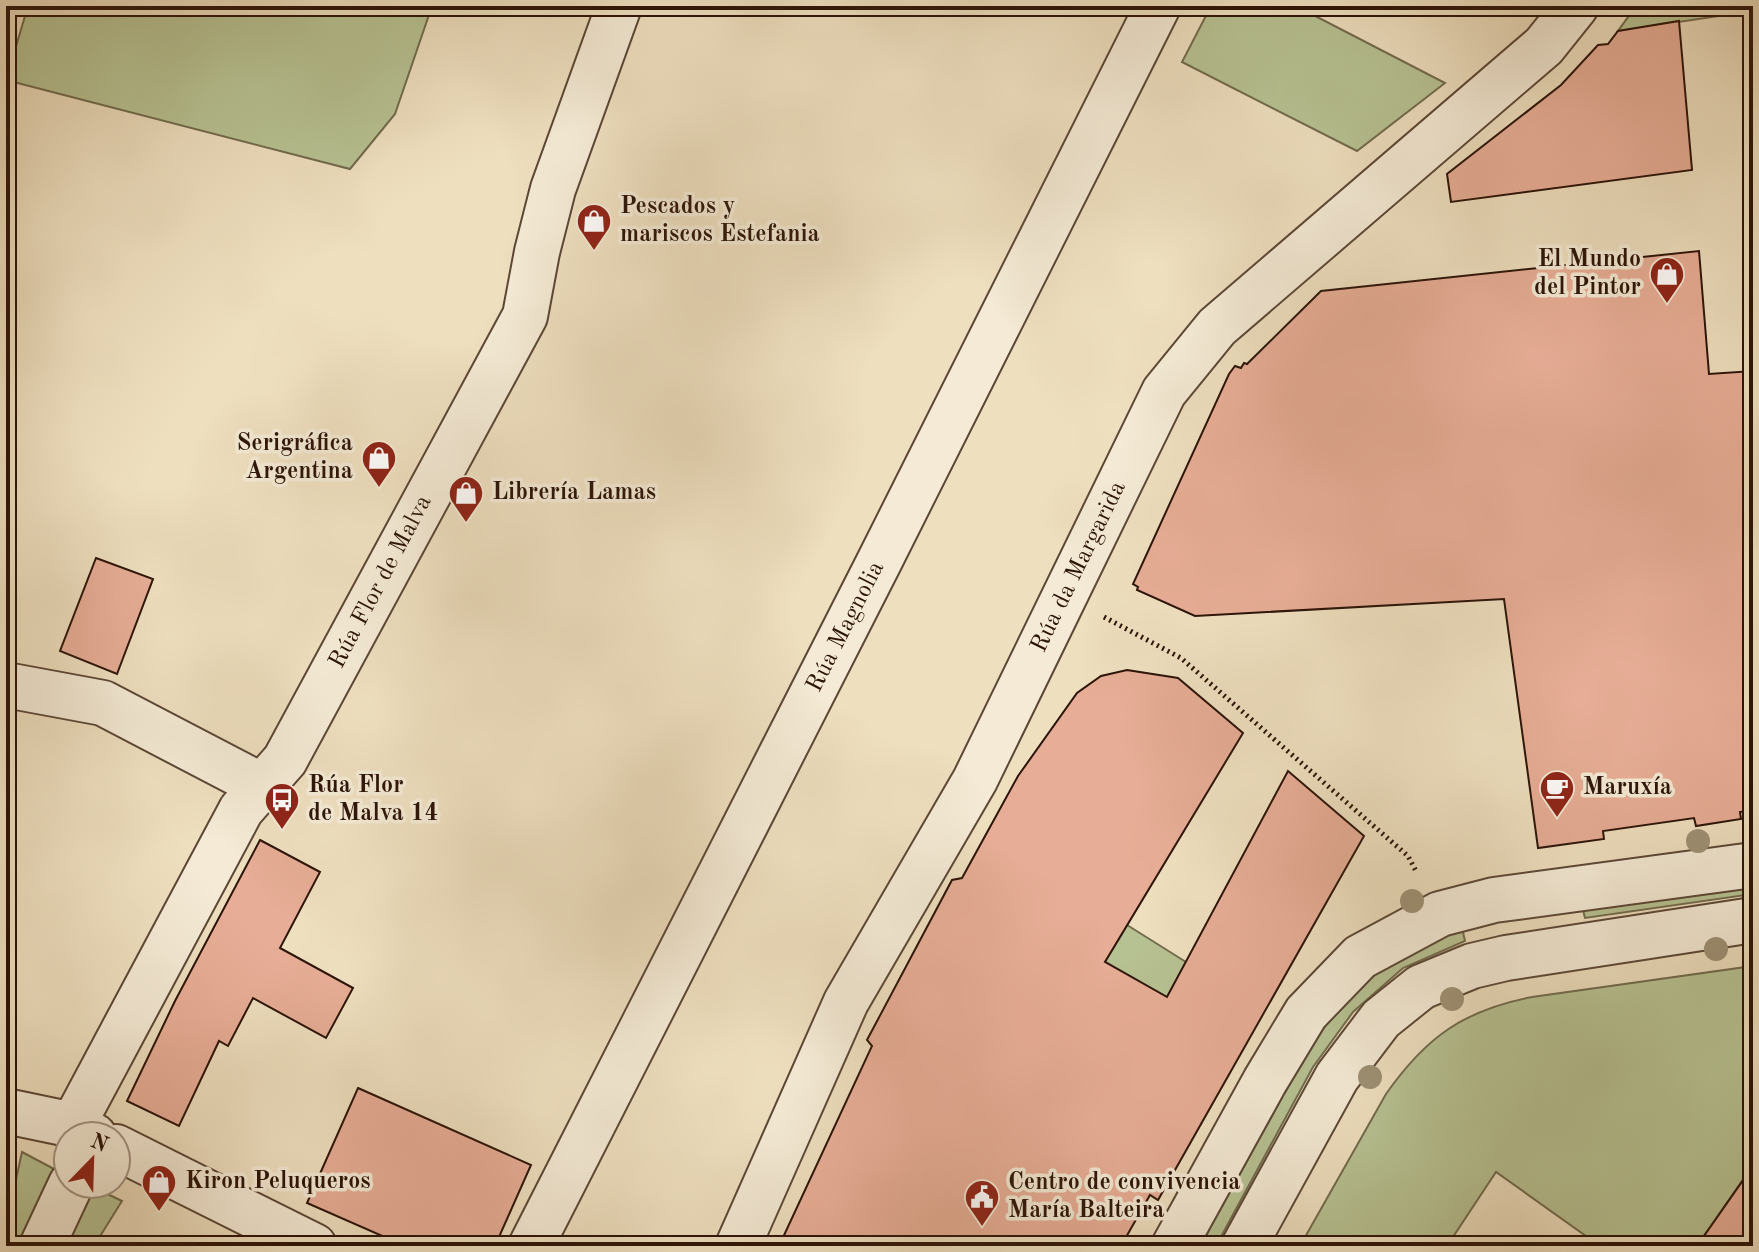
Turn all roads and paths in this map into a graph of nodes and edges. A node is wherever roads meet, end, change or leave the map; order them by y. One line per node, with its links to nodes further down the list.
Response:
1 (619, 6): 6 (street, Rúa Flor de Malva)
2 (1158, 6): 19 (street, Rúa Magnolia)
3 (1576, 6): 20 (street, Rúa da Margarida)
4 (1104, 617): 8 (path)
5 (6, 685): 6 (street)
6 (262, 786): 13 (street, Rúa Flor de Malva)
7 (1753, 865): 9 (street)
8 (1417, 873)
9 (1494, 900): 11 (street); 21 (street)
10 (1753, 920): 11 (street)
11 (1506, 958): 22 (street)
12 (6, 1111): 14 (street)
13 (88, 1120)
14 (52, 1123)
15 (132, 1155): 18 (street)
16 (64, 1200): 17 (street)
17 (42, 1246)
18 (314, 1246)
19 (531, 1246)
20 (738, 1246)
21 (1174, 1246)
22 (1244, 1246)

